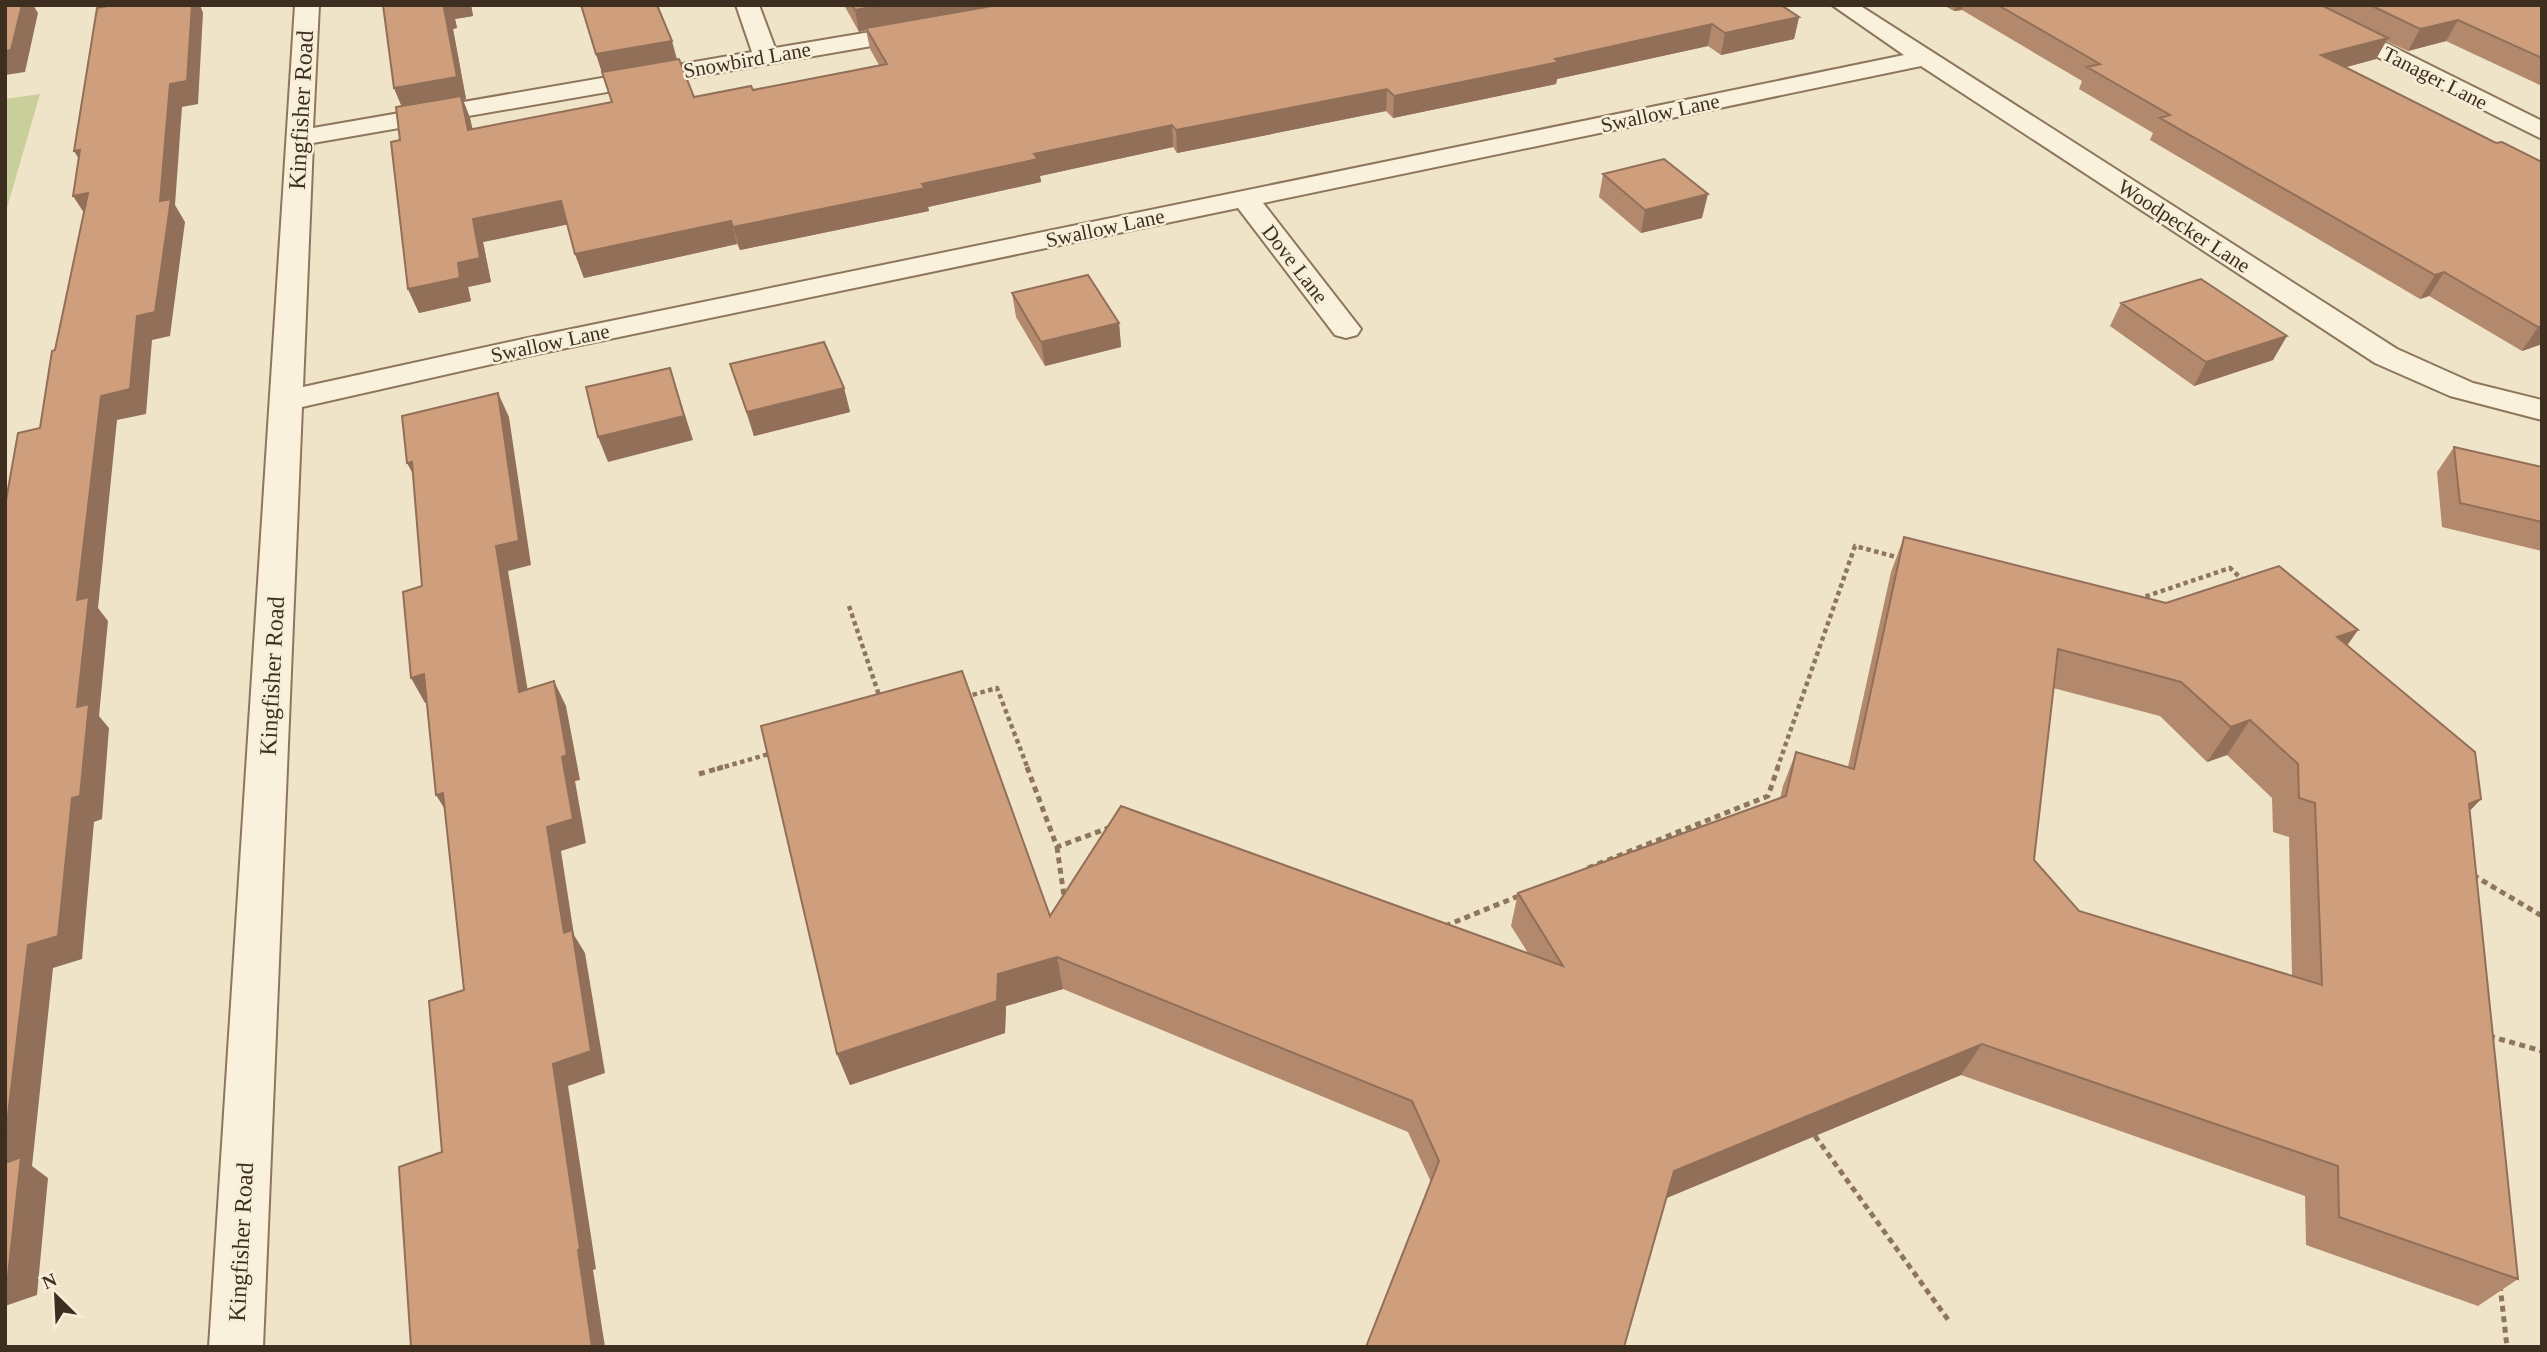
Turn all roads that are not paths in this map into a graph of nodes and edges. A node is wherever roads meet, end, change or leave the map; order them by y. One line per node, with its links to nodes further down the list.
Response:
1 (307, 5): 9 (street, Kingfisher Road)
2 (747, 5): 6 (street)
3 (1843, 5): 7 (street, Woodpecker Lane)
4 (2291, 5): 8 (street, Tanager Lane)
5 (938, 28): 6 (street, Snowbird Lane)
6 (766, 57): 9 (street, Snowbird Lane)
7 (1924, 58): 10 (street, Swallow Lane); 13 (street, Woodpecker Lane)
8 (2542, 131)
9 (299, 138): 12 (street, Kingfisher Road)
10 (1245, 199): 11 (street, Dove Lane); 12 (street, Swallow Lane)
11 (1346, 329)
12 (286, 401): 14 (street, Kingfisher Road)
13 (2542, 410)
14 (236, 1347)

